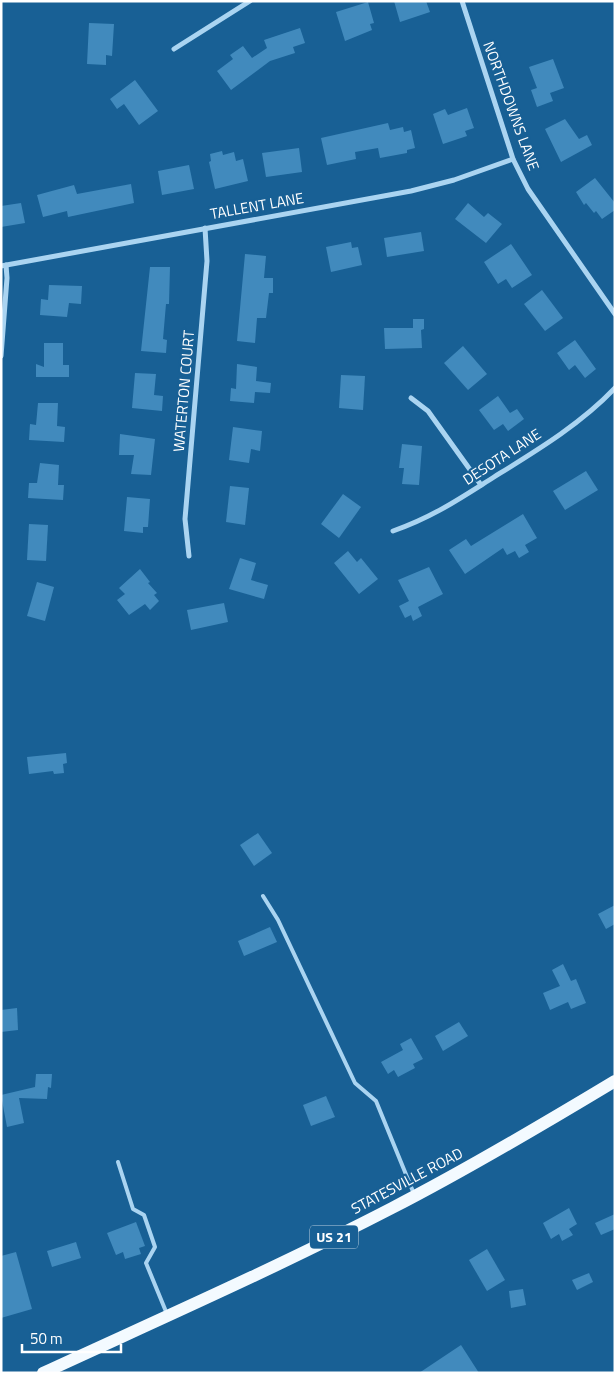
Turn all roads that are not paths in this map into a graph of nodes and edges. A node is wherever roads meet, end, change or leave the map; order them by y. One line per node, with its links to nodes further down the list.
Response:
1 (250, 1): 3 (street)
2 (462, 1): 4 (street, NORTHDOWNS LANE)
3 (174, 49)
4 (514, 159): 5 (street, TALLENT LANE); 7 (street, NORTHDOWNS LANE)
5 (205, 228): 6 (street, TALLENT LANE); 13 (street, WATERTON COURT)
6 (4, 265): 8 (street)
7 (615, 314)
8 (1, 356)
9 (615, 388): 11 (street, DESOTA LANE)
10 (410, 398): 11 (street)
11 (481, 485): 12 (street, DESOTA LANE)
12 (393, 531)
13 (189, 556)
14 (263, 896): 17 (lane)
15 (615, 1081): 17 (main road, STATESVILLE ROAD / US 21)
16 (118, 1162): 18 (lane)
17 (415, 1196): 18 (main road, STATESVILLE ROAD / US 21)
18 (168, 1316): 19 (main road, STATESVILLE ROAD / US 21)
19 (44, 1373)

